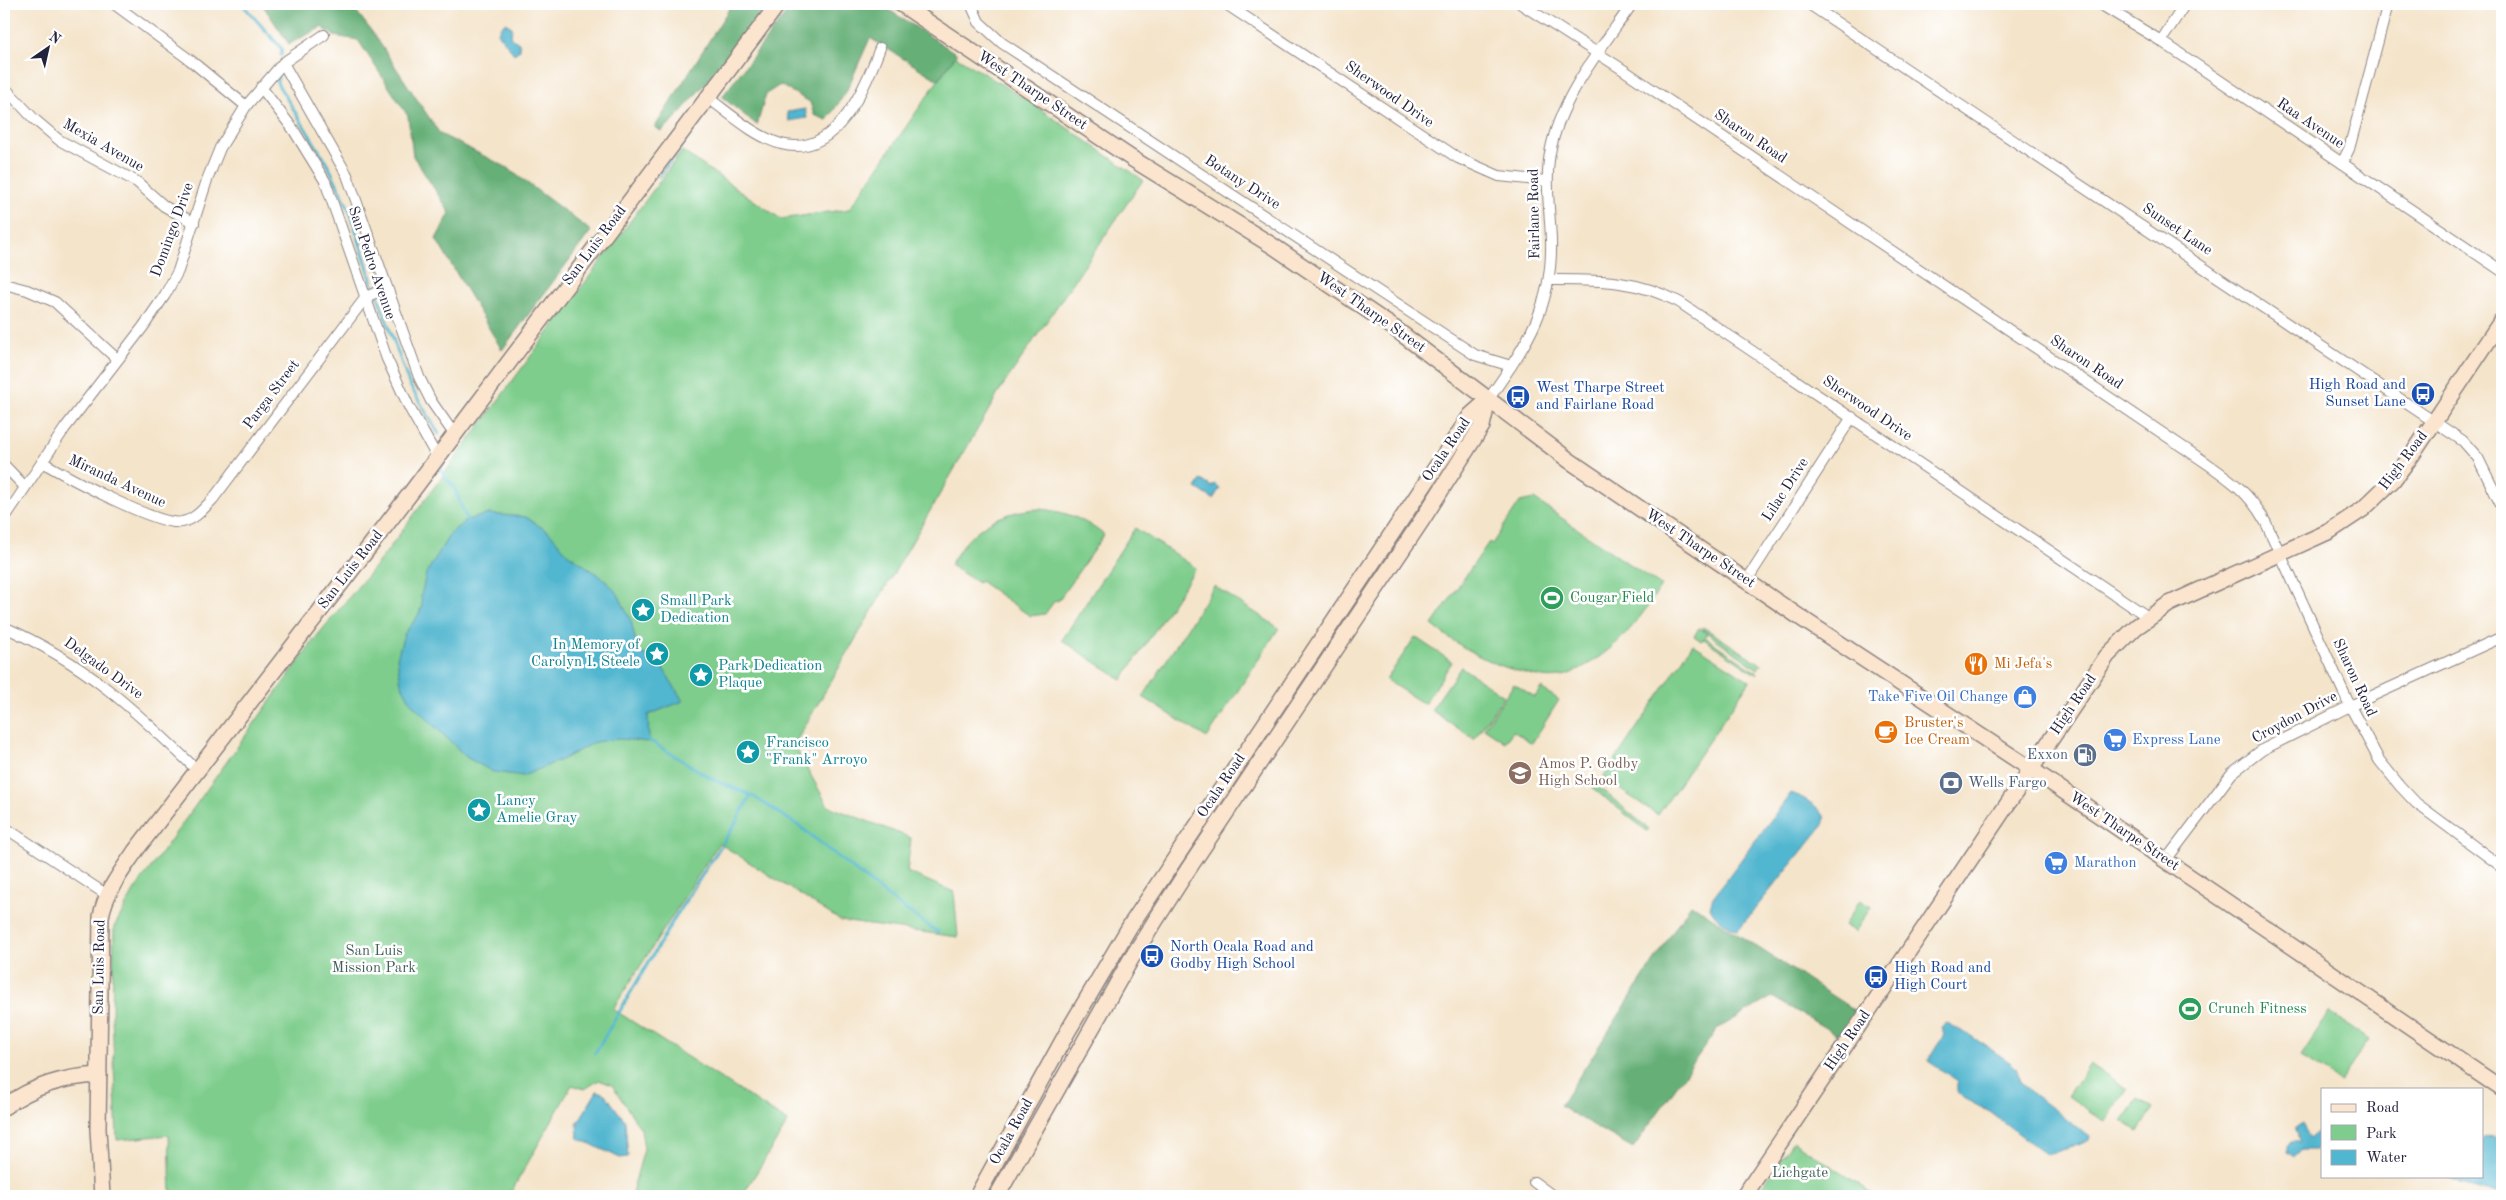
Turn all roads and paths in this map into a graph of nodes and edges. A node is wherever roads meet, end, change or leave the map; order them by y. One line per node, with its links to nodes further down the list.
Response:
1 (114, 4): 20 (street)
2 (778, 4): 19 (main road, San Luis Road)
3 (901, 4): 32 (main road, West Tharpe Street)
4 (1226, 4): 22 (street, Sherwood Drive)
5 (1521, 4): 15 (street, Sharon Road)
6 (1632, 4): 15 (street, Fairlane Road)
7 (1809, 4): 34 (street, Sunset Lane)
8 (2100, 4): 13 (street, Raa Avenue)
9 (2186, 4): 13 (street)
10 (2388, 4): 21 (street)
11 (971, 5): 31 (street, Botany Drive)
12 (324, 34): 16 (street, Domingo Drive)
13 (2161, 41): 21 (street, Raa Avenue)
14 (880, 48): 19 (street)
15 (1597, 55): 22 (street, Fairlane Road); 43 (street, Sharon Road)
16 (283, 63): 18 (street, Domingo Drive); 27 (street, San Pedro Avenue)
17 (4, 87): 23 (street, Mexia Avenue)
18 (261, 87): 20 (street, Domingo Drive); 28 (street, San Pedro Avenue)
19 (707, 97): 35 (main road, San Luis Road)
20 (246, 106): 23 (street, Domingo Drive)
21 (2342, 163): 24 (street, Raa Avenue)
22 (1547, 180): 25 (street, Fairlane Road)
23 (194, 224): 30 (street, Domingo Drive)
24 (2502, 271)
25 (1550, 280): 31 (street, Fairlane Road); 33 (street, Sherwood Drive)
26 (4, 284): 30 (street)
27 (387, 288): 28 (street, Parga Street); 35 (street, San Pedro Avenue)
28 (366, 297): 36 (street, San Pedro Avenue); 42 (street, Parga Street)
29 (2502, 320): 34 (main road, High Road)
30 (117, 359): 37 (street, Domingo Drive)
31 (1511, 366): 32 (street, Fairlane Road)
32 (1488, 400): 44 (main road, Ocala Road); 45 (main road, Ocala Road); 46 (main road, West Tharpe Street)
33 (1852, 417): 46 (street, Lilac Drive); 47 (street, Sherwood Drive)
34 (2434, 421): 40 (street, Sunset Lane); 43 (main road, High Road)
35 (454, 434): 36 (main road, San Luis Road)
36 (436, 458): 52 (main road, San Luis Road)
37 (42, 462): 39 (street, Domingo Drive); 42 (street, Miranda Avenue)
38 (4, 465): 39 (street)
39 (25, 487): 41 (street, Domingo Drive)
40 (2502, 507)
41 (4, 519)
42 (182, 522)
43 (2280, 554): 47 (main road, High Road); 50 (street, Sharon Road)
44 (1368, 568): 45 (main road); 54 (main road, Ocala Road)
45 (1383, 578): 55 (main road, Ocala Road)
46 (1746, 580): 51 (main road, West Tharpe Street)
47 (2148, 617): 51 (main road, High Road)
48 (4, 627): 52 (street, Delgado Drive)
49 (2502, 637): 50 (street, Croydon Drive)
50 (2350, 706): 56 (street, Croydon Drive); 58 (street, Sharon Road)
51 (2031, 768): 56 (main road, West Tharpe Street); 75 (main road, High Road)
52 (197, 770): 60 (main road, San Luis Road)
53 (4, 827): 60 (street)
54 (1185, 841): 55 (main road); 57 (main road, Ocala Road)
55 (1200, 852): 59 (main road, Ocala Road)
56 (2166, 860): 64 (main road, West Tharpe Street)
57 (1172, 861): 59 (main road); 61 (main road, Ocala Road)
58 (2502, 867)
59 (1187, 872): 62 (main road, Ocala Road)
60 (107, 895): 63 (main road, San Luis Road)
61 (1097, 980): 62 (main road); 65 (main road, Ocala Road)
62 (1108, 998): 66 (main road, Ocala Road)
63 (99, 1075): 67 (main road); 71 (main road, San Luis Road)
64 (2502, 1089)
65 (1035, 1090): 66 (main road); 68 (main road, Ocala Road)
66 (1051, 1098): 69 (main road, Ocala Road)
67 (4, 1106)
68 (1027, 1106): 69 (main road); 72 (main road, Ocala Road)
69 (1043, 1114): 73 (main road, Ocala Road)
70 (1534, 1182): 74 (street)
71 (102, 1196)
72 (977, 1196)
73 (997, 1196)
74 (1553, 1196)
75 (1744, 1196)

